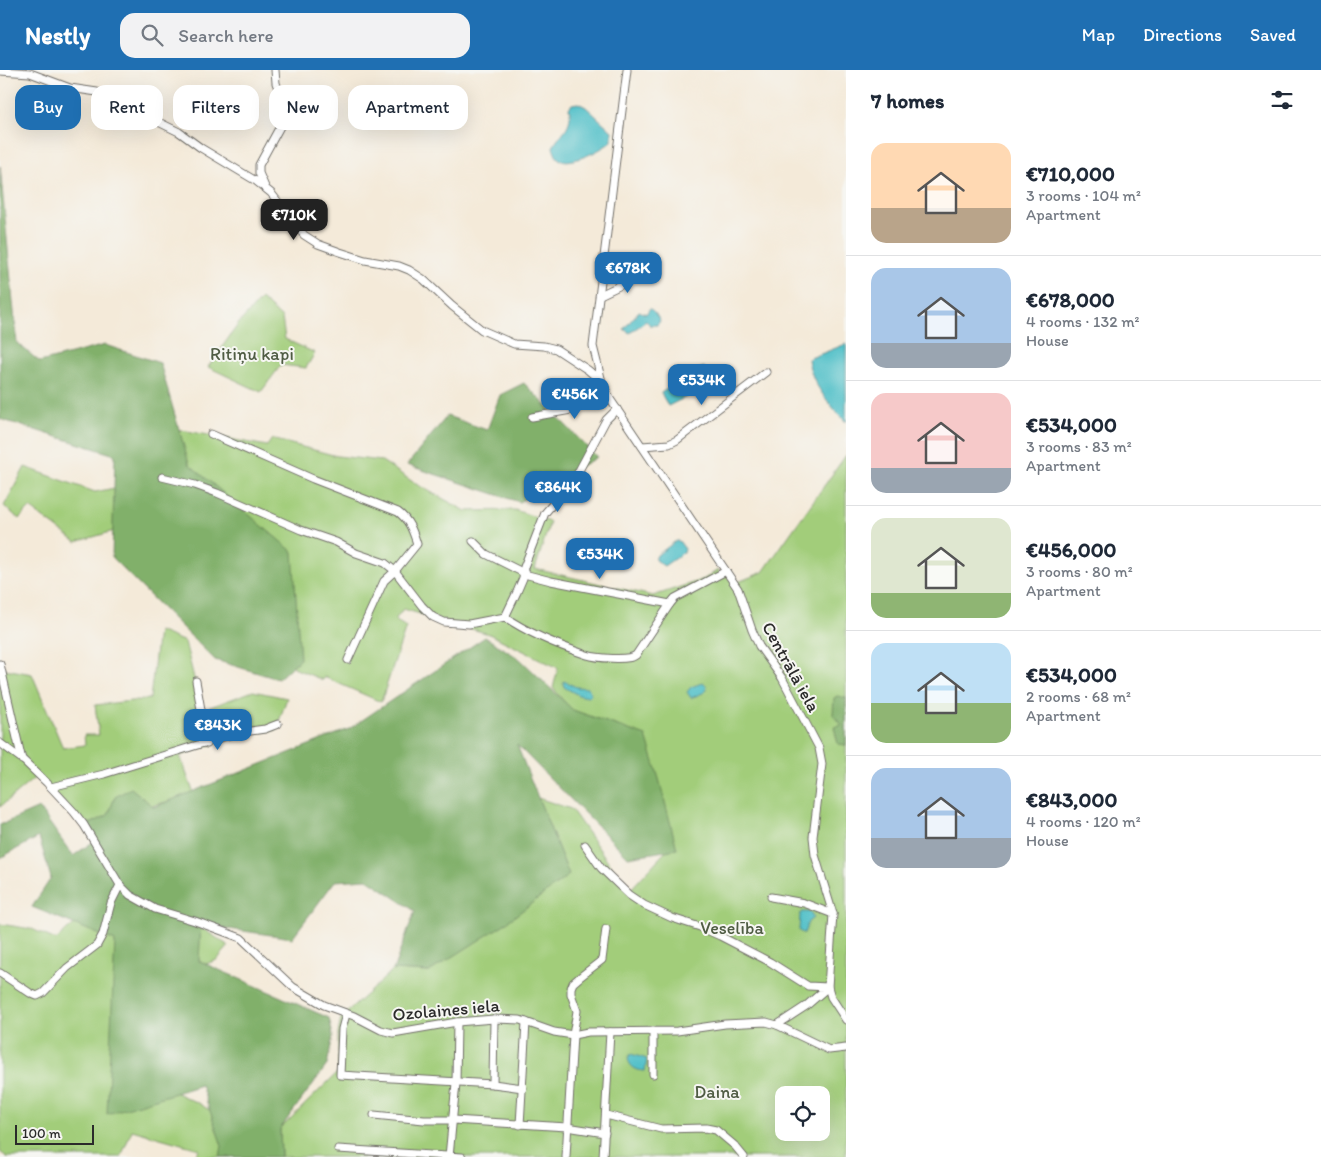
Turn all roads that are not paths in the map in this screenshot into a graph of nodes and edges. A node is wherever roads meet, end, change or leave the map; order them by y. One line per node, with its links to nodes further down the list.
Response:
1 (275, 70): 4 (street)
2 (627, 70): 6 (street)
3 (0, 71): 4 (street)
4 (266, 189): 8 (street)
5 (640, 267): 6 (street)
6 (600, 295): 7 (street)
7 (598, 363): 8 (street); 10 (street)
8 (588, 370): 10 (street)
9 (766, 372): 14 (street)
10 (604, 386): 11 (street, Centrālā iela); 12 (street)
11 (617, 409): 14 (street, Centrālā iela); 19 (street)
12 (532, 417)
13 (211, 434): 17 (street)
14 (642, 446): 18 (street, Centrālā iela)
15 (162, 477): 17 (street)
16 (473, 541): 19 (street)
17 (395, 571): 21 (street); 22 (street)
18 (726, 571): 20 (street); 33 (street, Centrālā iela)
19 (524, 572): 20 (street); 21 (street)
20 (670, 604): 21 (street)
21 (505, 617)
22 (348, 660)
23 (0, 664): 28 (street)
24 (196, 681): 27 (street)
25 (278, 724): 27 (street)
26 (0, 742): 28 (street, Ozolaines iela)
27 (207, 744): 29 (street)
28 (22, 760): 29 (street, Ozolaines iela)
29 (51, 787): 31 (street, Ozolaines iela)
30 (585, 845): 36 (street)
31 (120, 885): 35 (street); 37 (street, Ozolaines iela)
32 (771, 896): 33 (street)
33 (834, 914): 36 (street, Centrālā iela)
34 (606, 929): 45 (street)
35 (0, 973)
36 (828, 987): 39 (street); 42 (street)
37 (346, 1014): 40 (street, Ozolaines iela); 48 (street)
38 (494, 1019): 40 (street, Ozolaines iela); 41 (street, Ozolaines iela); 49 (street)
39 (846, 1020)
40 (457, 1022): 48 (street)
41 (526, 1022): 45 (street, Ozolaines iela); 50 (street)
42 (777, 1026): 43 (street, Ozolaines iela); 46 (street, Ozolaines iela)
43 (653, 1031): 44 (street, Ozolaines iela); 47 (street)
44 (610, 1032): 45 (street, Ozolaines iela); 52 (street)
45 (573, 1035): 55 (street)
46 (846, 1048)
47 (653, 1074)
48 (456, 1083): 49 (street); 53 (street)
49 (493, 1084): 50 (street)
50 (523, 1088): 54 (street)
51 (374, 1115): 53 (street)
52 (606, 1115): 56 (street); 63 (street)
53 (453, 1120): 54 (street); 59 (street)
54 (520, 1125): 55 (street)
55 (567, 1127): 56 (street); 61 (street)
56 (605, 1133): 62 (street)
57 (338, 1149): 58 (street)
58 (419, 1156): 59 (street)
59 (449, 1157): 60 (street)
60 (462, 1157)
61 (566, 1157)
62 (603, 1157)
63 (744, 1157)

